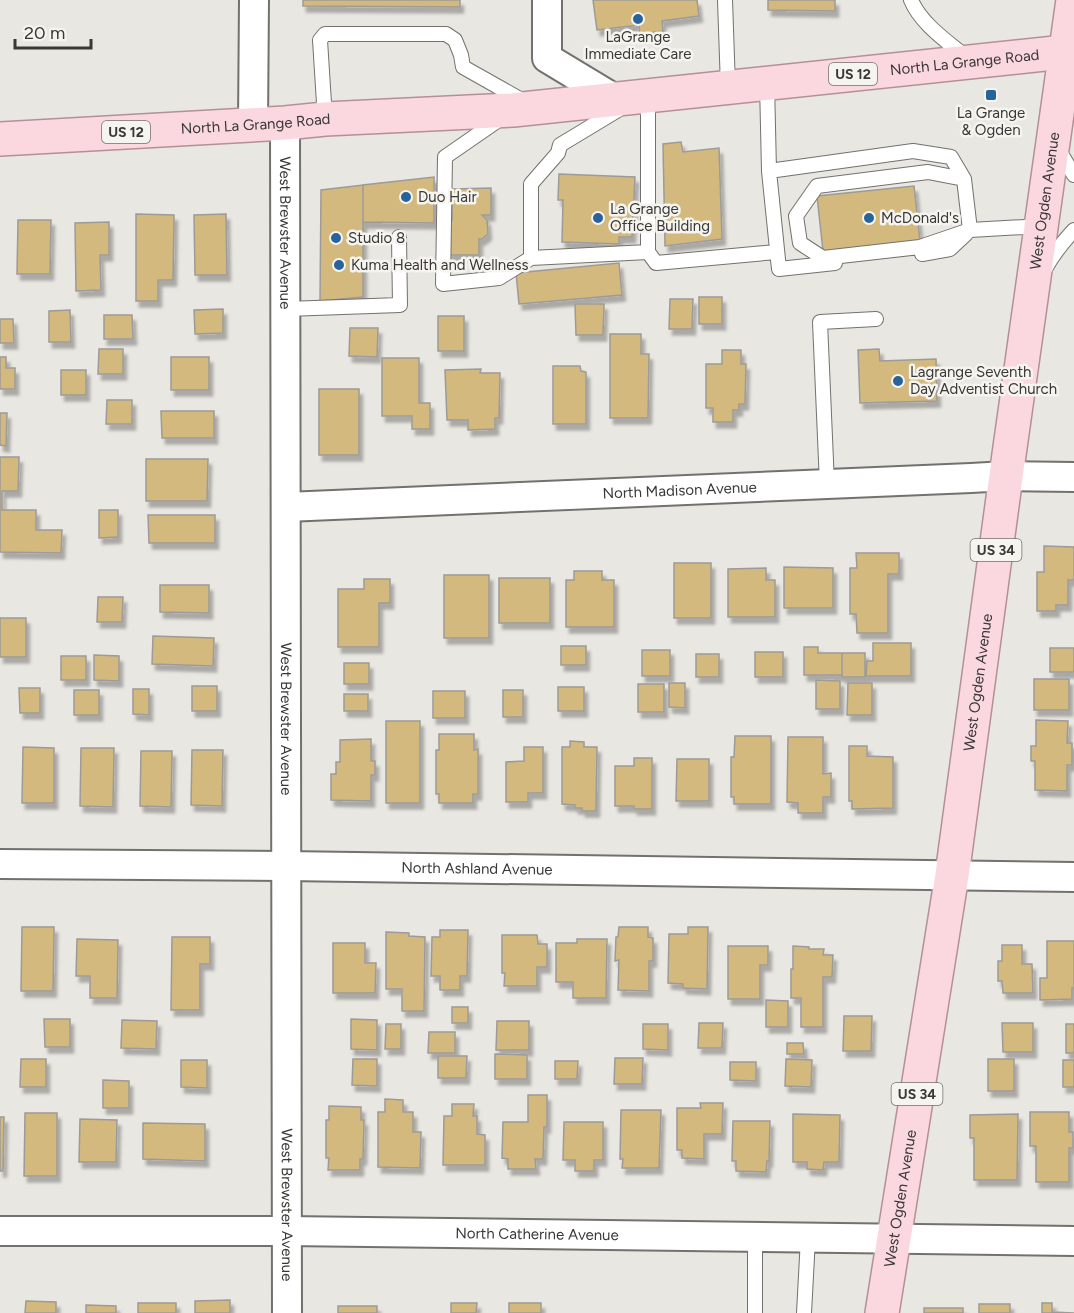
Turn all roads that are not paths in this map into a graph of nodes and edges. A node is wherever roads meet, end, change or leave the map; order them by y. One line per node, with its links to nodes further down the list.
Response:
1 (254, 0): 14 (street)
2 (547, 0): 10 (street)
3 (725, 0): 9 (lane)
4 (911, 0): 7 (lane)
5 (1073, 0): 6 (main road, US 34)
6 (1070, 51): 7 (main road, North La Grange Road / US 12); 16 (main road, West Ogden Avenue / US 34)
7 (970, 61): 8 (main road, North La Grange Road / US 12)
8 (767, 83): 9 (main road, North La Grange Road / US 12); 17 (lane)
9 (728, 87): 10 (main road, North La Grange Road / US 12)
10 (634, 97): 11 (main road, US 12); 24 (lane); 26 (lane)
11 (524, 108): 12 (main road, North La Grange Road / US 12); 12 (lane); 26 (lane)
12 (325, 119): 13 (main road, North La Grange Road / US 12)
13 (285, 123): 14 (main road, North La Grange Road / US 12); 28 (street, West Brewster Avenue)
14 (253, 125): 15 (main road, North La Grange Road / US 12)
15 (0, 139)
16 (1054, 143): 18 (lane); 20 (main road, West Ogden Avenue / US 34)
17 (769, 171): 19 (lane); 25 (lane)
18 (1074, 175)
19 (964, 179): 21 (lane); 21 (lane)
20 (1042, 226): 21 (lane); 27 (main road, West Ogden Avenue / US 34)
21 (969, 230): 25 (lane)
22 (1074, 230): 27 (lane)
23 (399, 237): 28 (lane)
24 (648, 252): 25 (lane); 26 (lane)
25 (776, 252)
26 (531, 258)
27 (1031, 298): 30 (main road, West Ogden Avenue / US 34)
28 (286, 309): 33 (street, West Brewster Avenue)
29 (876, 319): 32 (lane)
30 (1006, 476): 31 (street, North Madison Avenue); 32 (street, North Madison Avenue); 36 (main road, West Ogden Avenue / US 34)
31 (1074, 477)
32 (827, 484): 33 (street, North Madison Avenue)
33 (286, 507): 35 (street, West Brewster Avenue)
34 (0, 864): 35 (street, North Ashland Avenue)
35 (286, 866): 36 (street, North Ashland Avenue); 39 (street, West Brewster Avenue)
36 (952, 875): 37 (street, North Ashland Avenue); 42 (main road, West Ogden Avenue / US 34)
37 (1074, 877)
38 (0, 1231): 39 (street, North Catherine Avenue)
39 (286, 1231): 40 (street, North Catherine Avenue); 44 (street, West Brewster Avenue)
40 (755, 1237): 41 (street, North Catherine Avenue); 45 (lane)
41 (808, 1238): 42 (street, North Catherine Avenue); 46 (lane)
42 (893, 1239): 43 (street, North Catherine Avenue); 47 (main road, West Ogden Avenue / US 34)
43 (1074, 1241)
44 (287, 1313)
45 (755, 1313)
46 (804, 1313)
47 (882, 1313)

